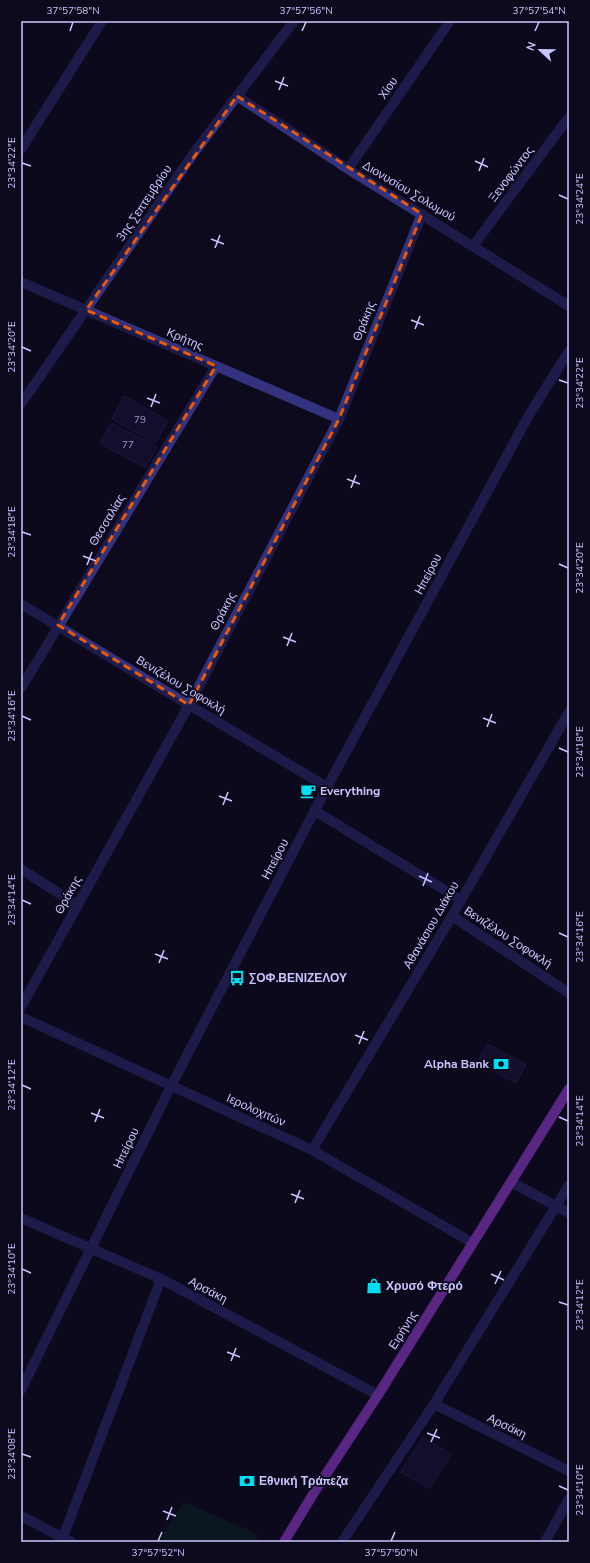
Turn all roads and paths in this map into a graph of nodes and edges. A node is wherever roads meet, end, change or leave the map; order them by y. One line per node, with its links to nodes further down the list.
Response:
1 (102, 21): 6 (street)
2 (294, 21): 4 (street, 3ης Σεπτεμβρίου)
3 (450, 21): 7 (street, Χίου)
4 (237, 96): 7 (street, Διονυσίου Σολωμού); 12 (street, 3ης Σεπτεμβρίου)
5 (569, 117): 9 (street, Ξενοφώντος)
6 (21, 149)
7 (348, 170): 8 (street, Διονυσίου Σολωμού)
8 (422, 214): 9 (street, Διονυσίου Σολωμού); 16 (street, Θράκης)
9 (474, 246): 11 (street, Διονυσίου Σολωμού)
10 (21, 282): 12 (street, Κρήτης)
11 (569, 306)
12 (86, 310): 14 (street, Κρήτης); 15 (street, 3ης Σεπτεμβρίου)
13 (569, 351): 22 (street, Ηπείρου)
14 (216, 366): 16 (street, Κρήτης); 18 (street, Θεσσαλίας)
15 (21, 404)
16 (338, 419): 20 (street, Θράκης)
17 (21, 604): 18 (street, Βενιζέλου Σοφοκλή)
18 (58, 626): 19 (street, Θεσσαλίας); 20 (street, Βενιζέλου Σοφοκλή)
19 (21, 688)
20 (189, 705): 22 (street, Βενιζέλου Σοφοκλή); 26 (street, Θράκης)
21 (569, 712): 25 (street, Αθανάσιου Διάκου)
22 (327, 787): 23 (street, Ηπείρου)
23 (315, 811): 25 (street, Βενιζέλου Σοφοκλή); 31 (street, Ηπείρου)
24 (21, 869): 26 (street)
25 (461, 900): 27 (street, Αθανάσιου Διάκου)
26 (77, 905): 29 (street, Θράκης)
27 (452, 916): 28 (street, Βενιζέλου Σοφοκλή); 33 (street, Αθανάσιου Διάκου)
28 (569, 993)
29 (21, 1007)
30 (21, 1017): 31 (street, Ιερολοχιτών)
31 (171, 1086): 33 (street, Ιερολοχιτών); 40 (street, Ηπείρου)
32 (569, 1090): 34 (main road, Ειρήνης)
33 (312, 1150): 39 (street, Ιερολοχιτών)
34 (511, 1182): 36 (street); 39 (main road, Ειρήνης)
35 (569, 1185): 36 (street)
36 (556, 1206): 37 (street); 44 (street)
37 (569, 1213)
38 (21, 1218): 40 (street, Αρσάκη)
39 (473, 1242): 43 (main road, Ειρήνης)
40 (92, 1248): 41 (street, Αρσάκη); 42 (street, Ηπείρου)
41 (161, 1279): 43 (street, Αρσάκη); 48 (street)
42 (21, 1390)
43 (378, 1395): 49 (main road, Ειρήνης)
44 (434, 1404): 45 (street, Αρσάκη); 50 (street)
45 (569, 1471)
46 (569, 1499): 51 (street)
47 (21, 1516): 48 (street)
48 (67, 1539)
49 (284, 1542)
50 (342, 1542)
51 (545, 1542)

